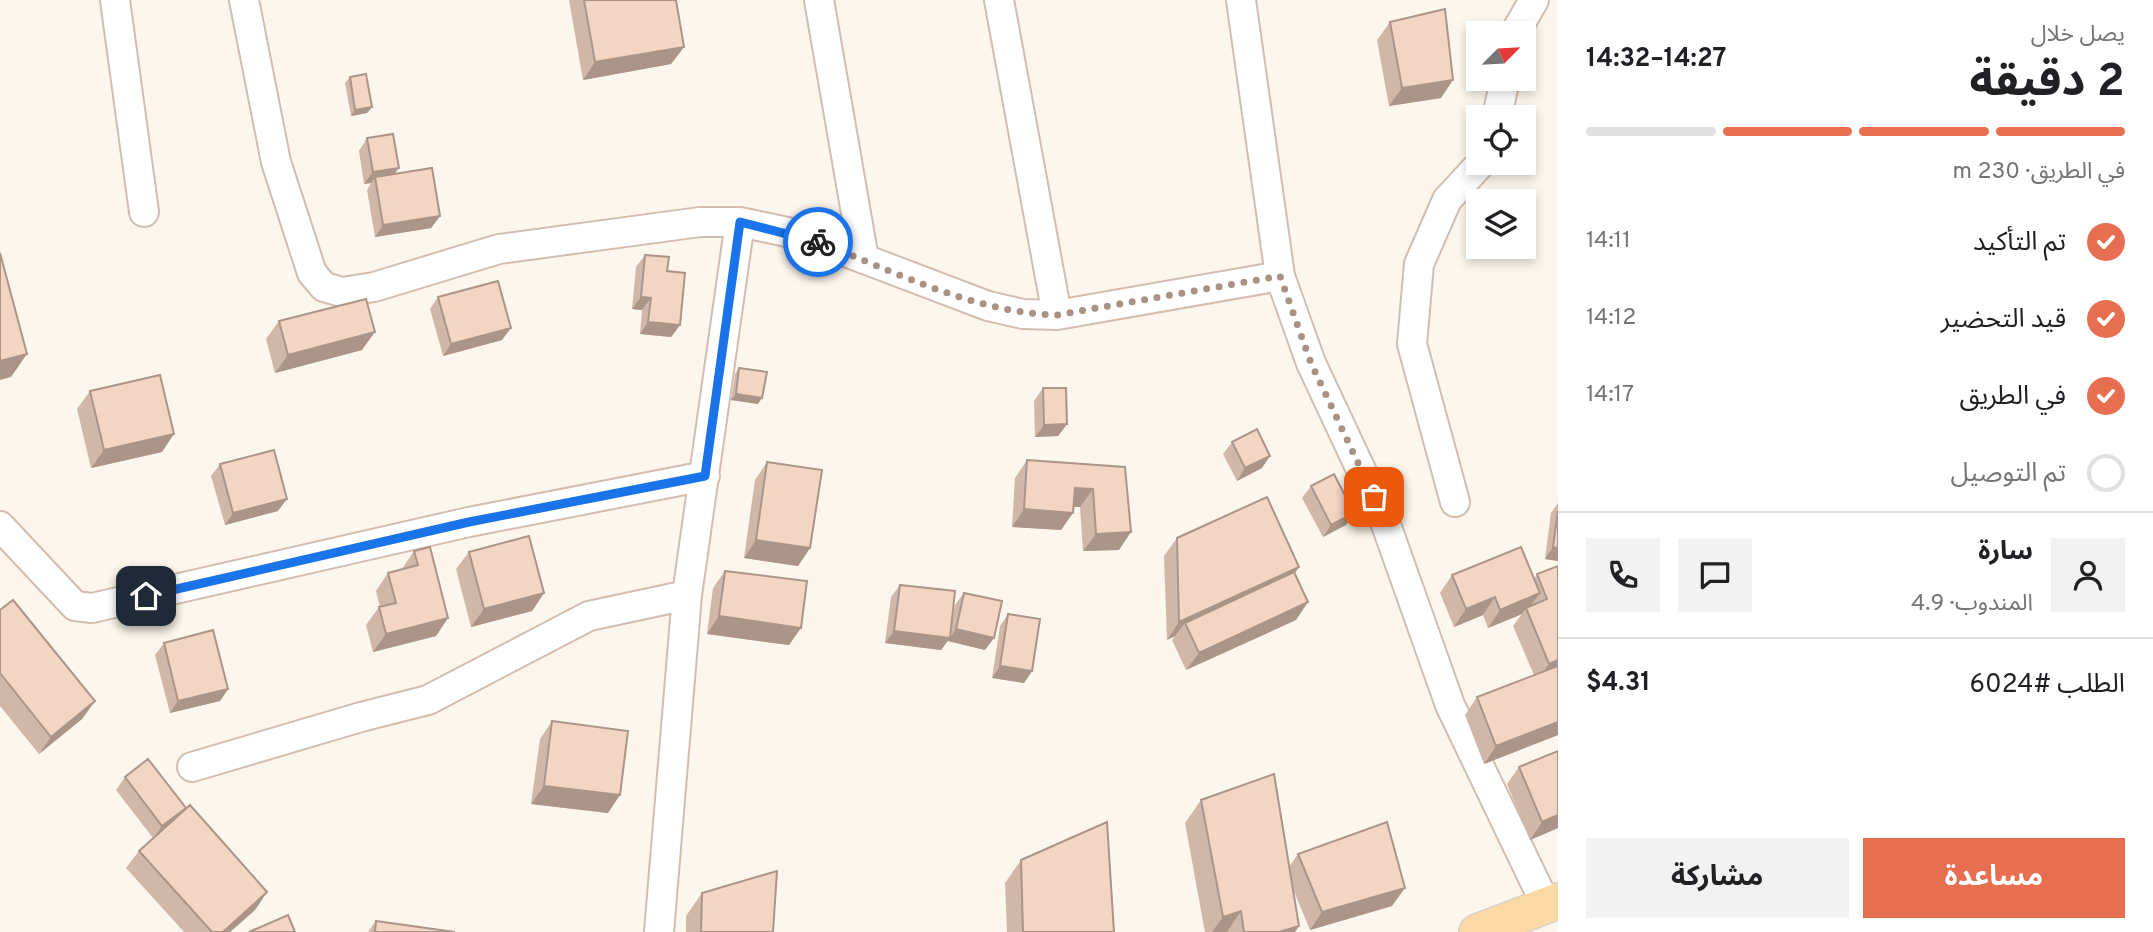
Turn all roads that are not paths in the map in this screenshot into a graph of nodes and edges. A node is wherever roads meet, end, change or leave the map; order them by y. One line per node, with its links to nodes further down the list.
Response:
1 (115, 0): 9 (street)
2 (244, 0): 10 (street)
3 (819, 0): 11 (street)
4 (999, 0): 13 (street)
5 (1241, 0): 12 (street)
6 (1534, 0): 7 (street)
7 (1523, 21)
8 (1473, 175): 15 (street)
9 (144, 212)
10 (740, 222): 11 (street); 14 (street)
11 (864, 260): 13 (street)
12 (1280, 276): 13 (street); 19 (street)
13 (1057, 315)
14 (705, 476): 16 (street); 17 (street)
15 (1455, 502)
16 (0, 526)
17 (687, 595): 18 (street); 20 (street)
18 (192, 767)
19 (1552, 903): 21 (main road)
20 (659, 932)
21 (1477, 932)

